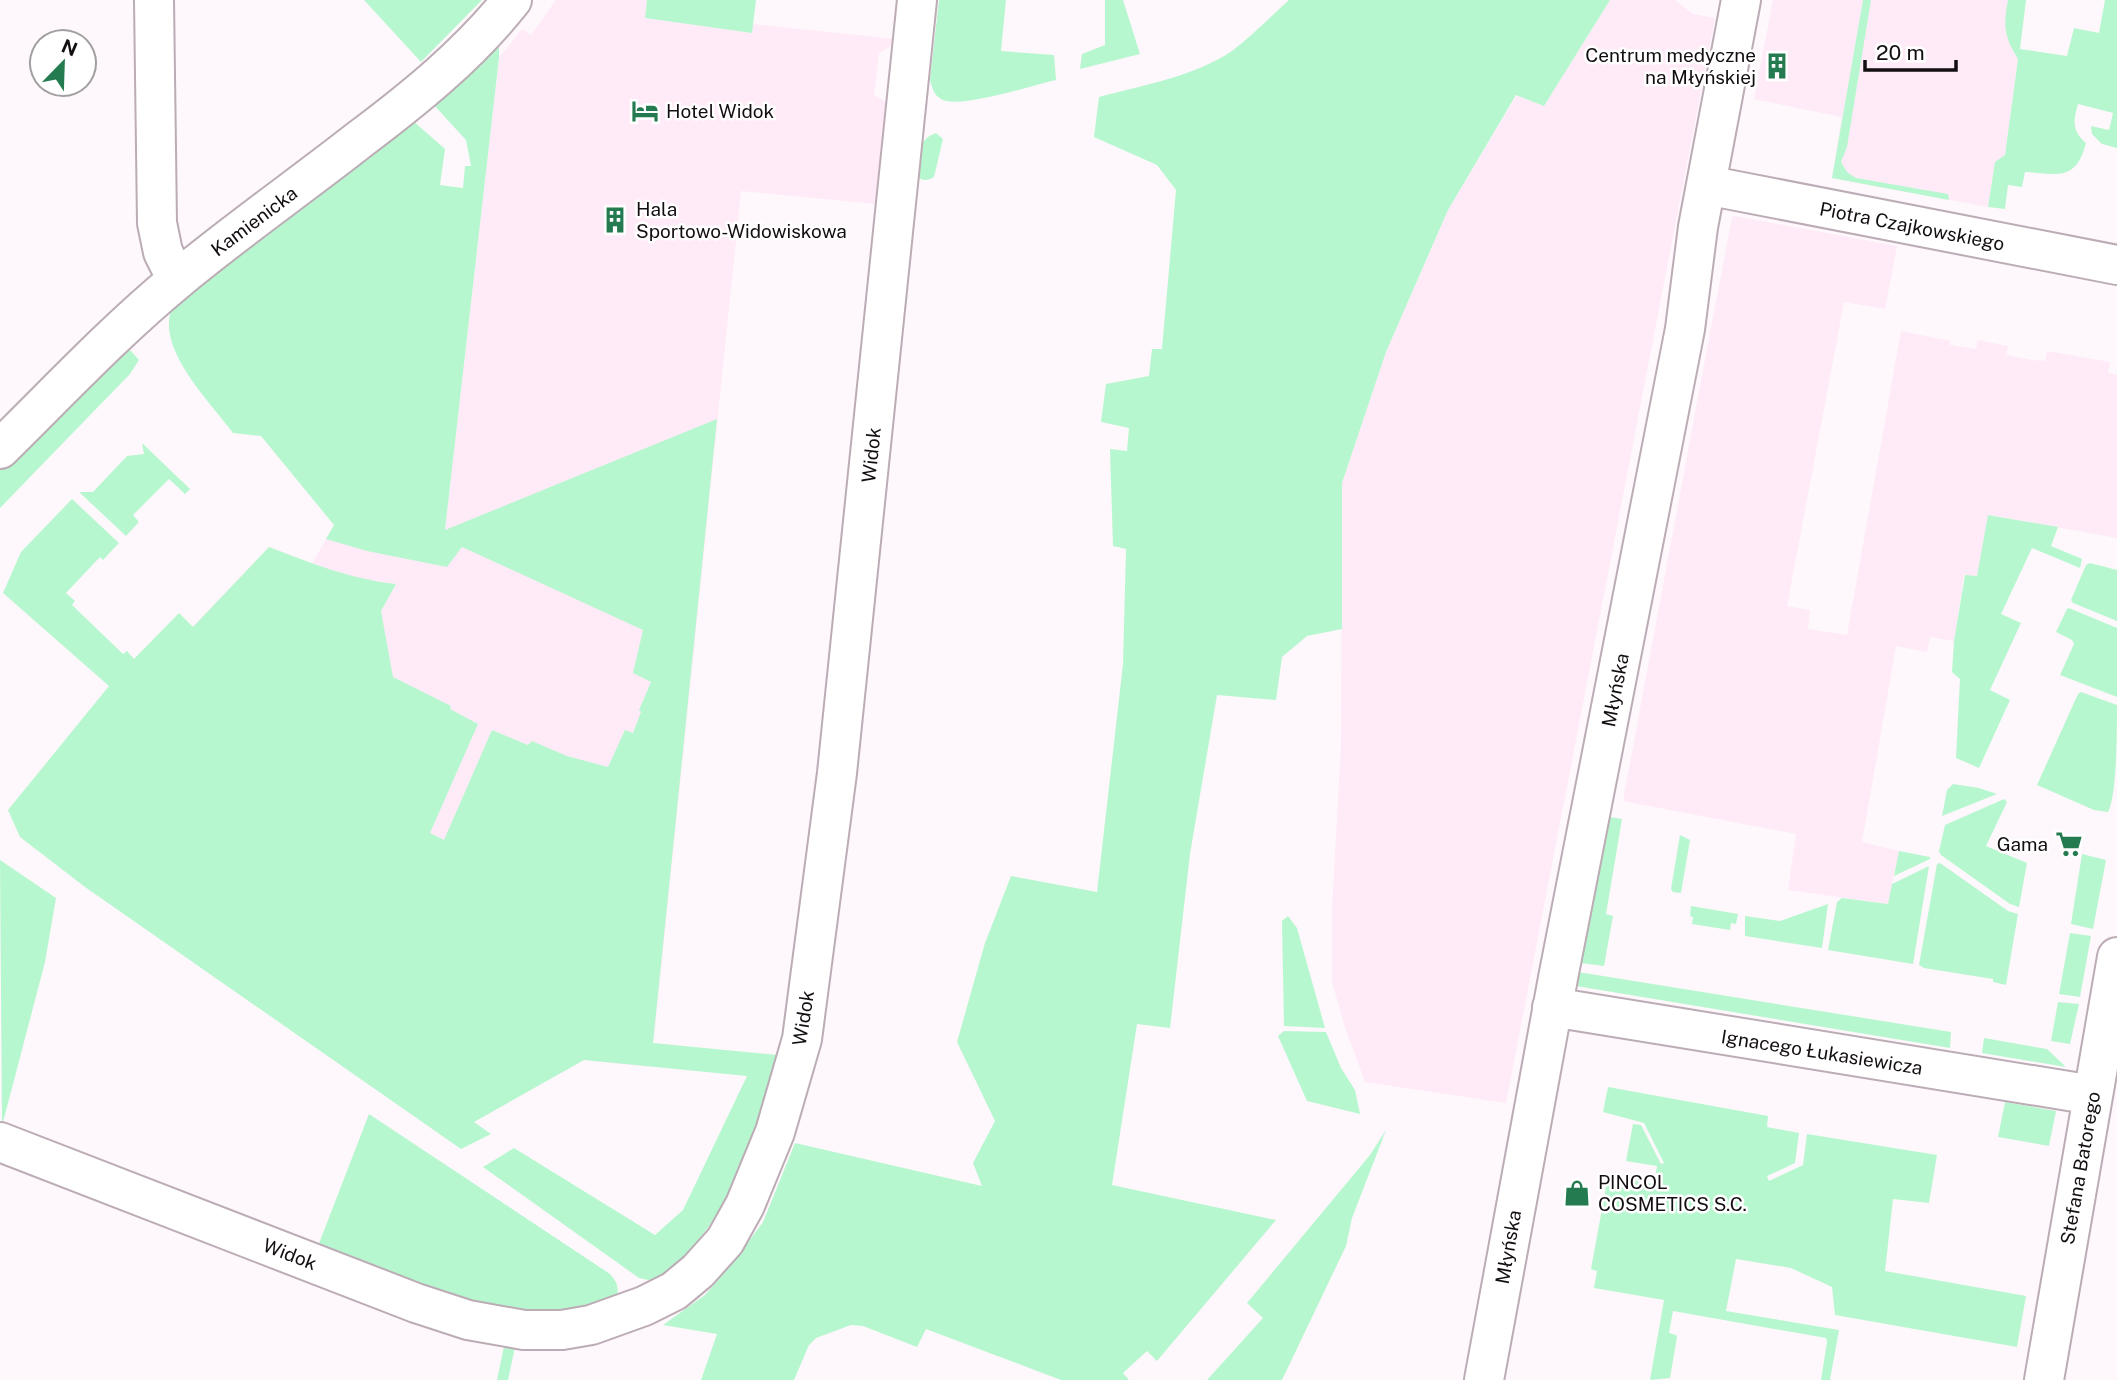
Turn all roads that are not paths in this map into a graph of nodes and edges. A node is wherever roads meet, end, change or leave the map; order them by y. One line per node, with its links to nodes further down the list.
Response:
1 (155, 0): 7 (street)
2 (512, 0): 7 (street, Kamienicka)
3 (917, 0): 12 (street, Widok)
4 (1741, 0): 5 (street, Młyńska)
5 (1706, 185): 6 (street, Piotra Czajkowskiego); 10 (street, Młyńska)
6 (2117, 265)
7 (177, 280): 8 (street, Kamienicka)
8 (0, 449)
9 (2117, 957): 11 (street, Stefana Batorego)
10 (1552, 1007): 11 (street, Ignacego Łukasiewicza); 13 (street, Młyńska)
11 (2093, 1095): 14 (street, Stefana Batorego)
12 (0, 1142)
13 (1484, 1380)
14 (2044, 1380)

